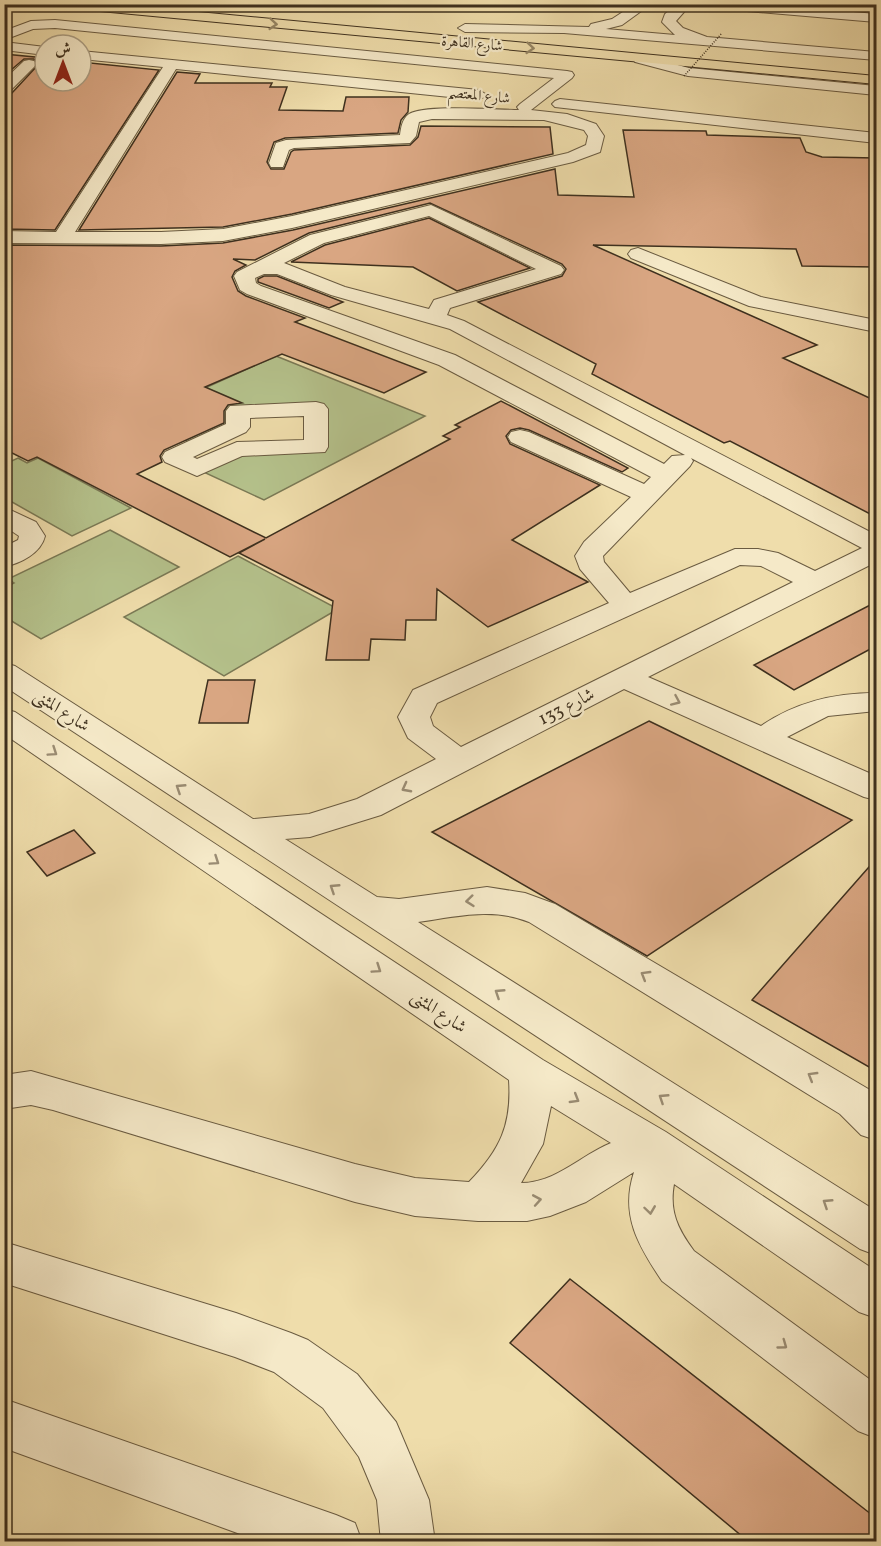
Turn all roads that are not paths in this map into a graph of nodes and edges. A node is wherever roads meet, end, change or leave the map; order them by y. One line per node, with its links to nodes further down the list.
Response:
1 (68, 4): 5 (main road, شارع القاهرة)
2 (208, 4): 9 (main road, شارع القاهرة)
3 (685, 4): 7 (street)
4 (712, 4): 8 (street)
5 (123, 10): 6 (street); 17 (main road, شارع القاهرة, one-way to 17)
6 (19, 14)
7 (651, 14): 10 (street); 12 (street)
8 (876, 18)
9 (465, 28): 10 (street); 24 (main road, شارع القاهرة)
10 (564, 29): 12 (street)
11 (4, 36): 28 (street)
12 (723, 38): 15 (street)
13 (4, 46): 14 (street)
14 (33, 50)
15 (876, 56)
16 (93, 57): 22 (street, شارع المعتصم)
17 (640, 59): 23 (street); 24 (main road, شارع القاهرة)
18 (33, 61): 19 (street)
19 (29, 64): 20 (street); 26 (street)
20 (33, 65)
21 (93, 70): 22 (street)
22 (168, 70): 27 (street, شارع المعتصم); 35 (street)
23 (703, 74): 25 (street); 30 (street)
24 (875, 77): 25 (street)
25 (820, 85): 31 (street)
26 (4, 89)
27 (491, 96)
28 (534, 101): 29 (street); 30 (street, شارع المعتصم)
29 (516, 106): 33 (street); 35 (street)
30 (699, 118): 31 (street, شارع المعتصم)
31 (735, 122): 32 (street, شارع المعتصم)
32 (876, 138)
33 (277, 163)
34 (4, 237): 35 (street)
35 (62, 237)
36 (638, 254): 39 (street)
37 (260, 268): 38 (street); 38 (street); 43 (street)
38 (436, 317): 42 (street)
39 (876, 326)
40 (520, 437): 44 (street)
41 (237, 449): 41 (street)
42 (693, 450): 43 (street); 46 (street)
43 (665, 474): 44 (street)
44 (646, 494): 50 (street)
45 (6, 518): 48 (street)
46 (876, 545)
47 (876, 552): 49 (street, شارع 133)
48 (4, 560)
49 (815, 583): 50 (street); 52 (street, شارع 133)
50 (625, 605): 56 (street)
51 (4, 672): 58 (street, شارع المثنى, one-way to 51)
52 (623, 677): 55 (street, one-way to 55); 56 (street, شارع 133)
53 (876, 702): 55 (street)
54 (4, 719): 60 (street, شارع المثنى, one-way to 60)
55 (764, 739): 57 (street)
56 (458, 760): 58 (street, شارع 133, one-way to 58)
57 (876, 789)
58 (247, 831): 59 (street, شارع المثنى, one-way to 58)
59 (368, 909): 62 (street, one-way to 59); 65 (street, شارع المثنى, one-way to 59)
60 (529, 1072): 63 (street, شارع المثنى, one-way to 63); 64 (street)
61 (4, 1092): 64 (street)
62 (869, 1113)
63 (657, 1150): 64 (street, one-way to 63); 67 (street, شارع المثنى); 68 (street, one-way to 68)
64 (478, 1202)
65 (876, 1235)
66 (4, 1262): 71 (street)
67 (876, 1297)
68 (876, 1414)
69 (4, 1423): 70 (street)
70 (336, 1542)
71 (408, 1542)

